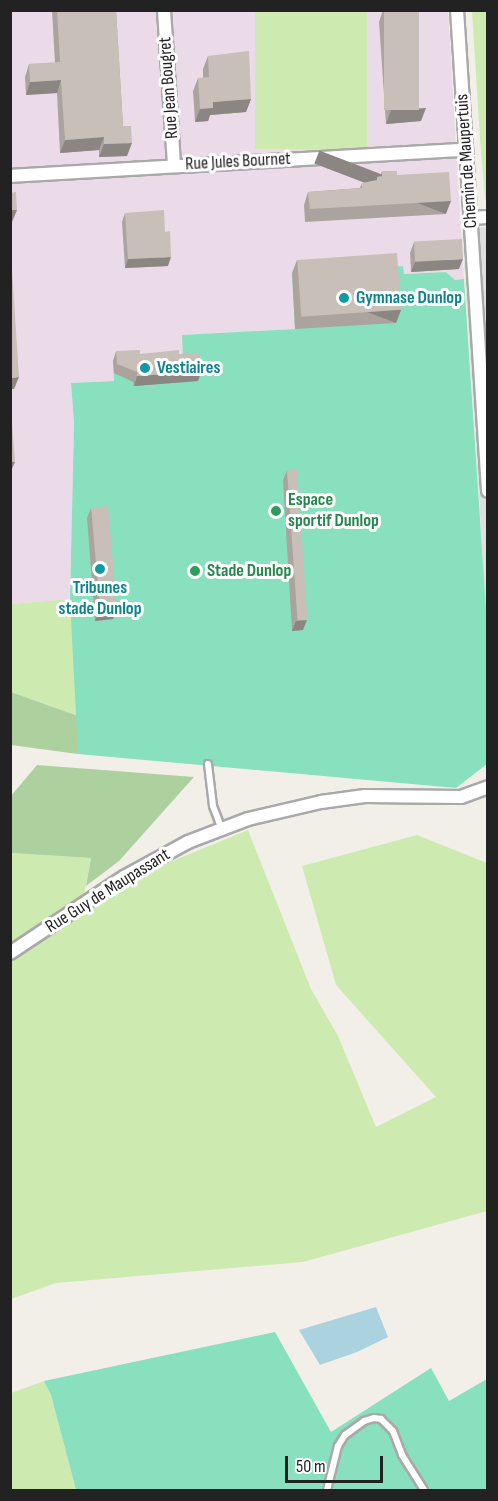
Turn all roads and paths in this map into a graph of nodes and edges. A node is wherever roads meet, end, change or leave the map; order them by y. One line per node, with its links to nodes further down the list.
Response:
1 (164, 10): 4 (street, Rue Jean Bougret)
2 (457, 10): 3 (street, Chemin de Maupertuis)
3 (466, 150): 4 (street, Rue Jules Bournet); 6 (street, Chemin de Maupertuis)
4 (174, 165): 5 (street, Rue Jules Bournet)
5 (10, 176)
6 (470, 218): 7 (street); 8 (street, Chemin de Maupertuis)
7 (488, 218)
8 (488, 491)
9 (208, 764): 11 (lane)
10 (488, 787): 11 (street, Rue Guy de Maupassant)
11 (222, 829): 12 (street, Rue Guy de Maupassant)
12 (10, 953)
13 (327, 1491): 14 (lane)
14 (424, 1491)

